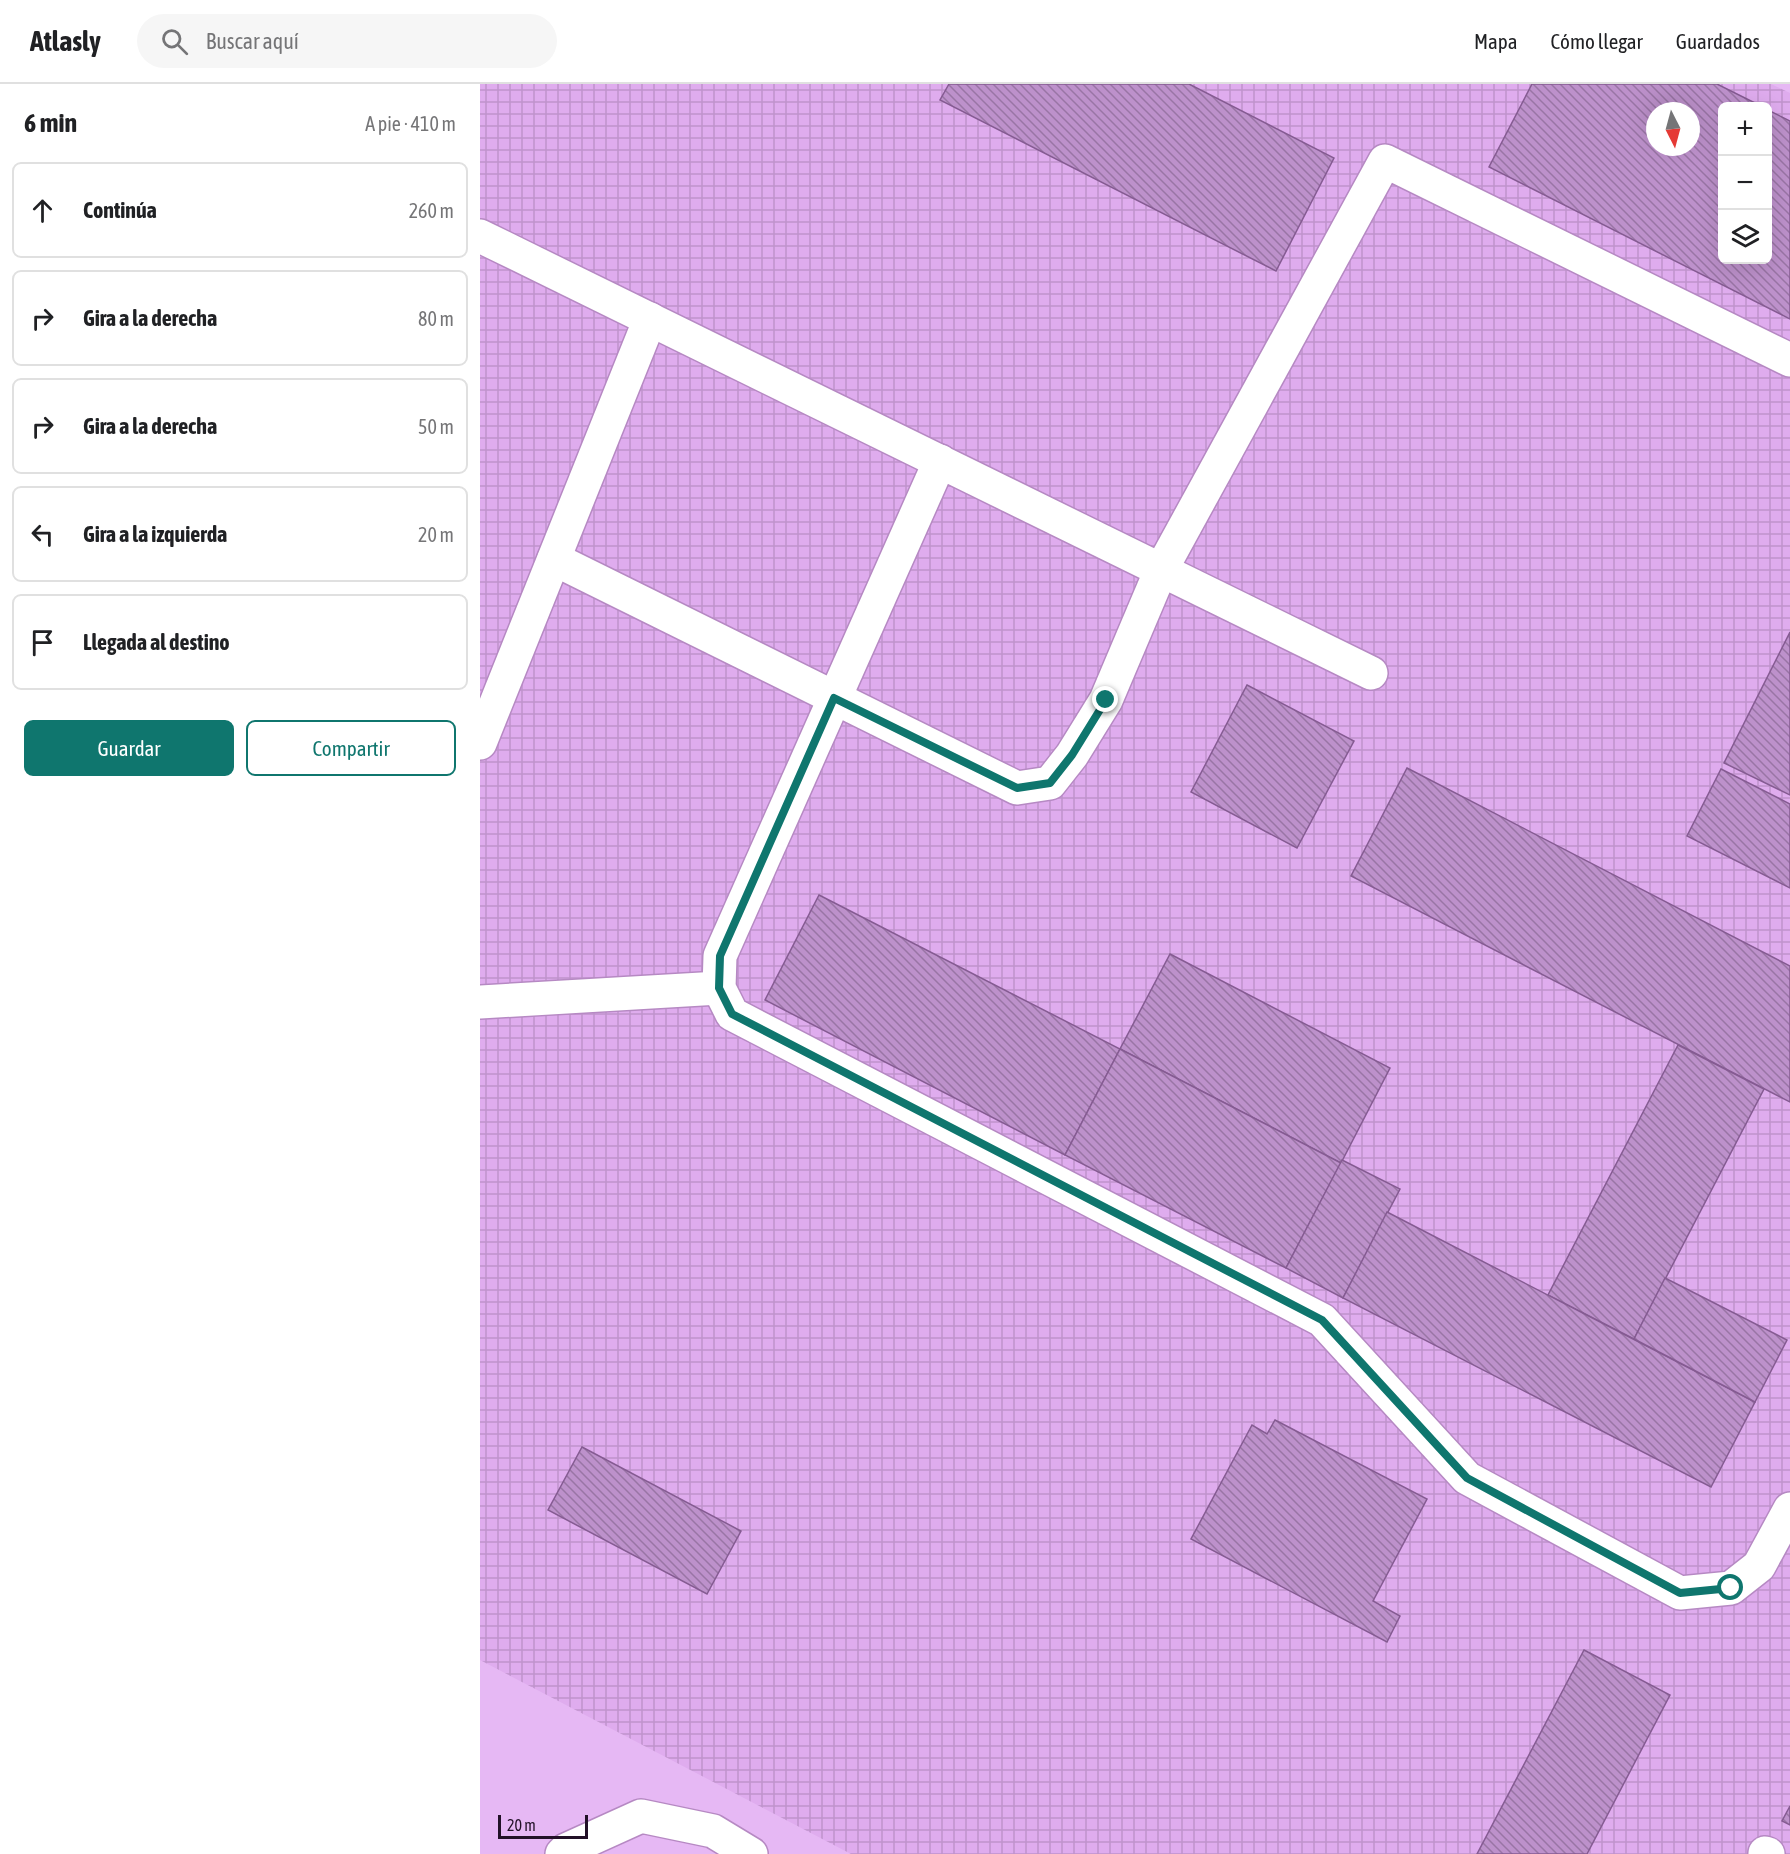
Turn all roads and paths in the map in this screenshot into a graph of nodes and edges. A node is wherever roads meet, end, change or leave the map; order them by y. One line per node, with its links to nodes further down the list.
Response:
1 (480, 236): 2 (lane)
2 (650, 319): 4 (lane); 5 (lane)
3 (1790, 360): 6 (lane)
4 (940, 461): 6 (lane); 8 (lane)
5 (554, 559): 8 (lane); 9 (lane)
6 (1161, 570): 7 (lane); 8 (lane)
7 (1371, 673)
8 (834, 698): 10 (lane)
9 (480, 743)
10 (719, 988): 11 (lane); 12 (lane)
11 (480, 1002)
12 (1790, 1509)
13 (562, 1854): 14 (lane)
14 (751, 1854)

